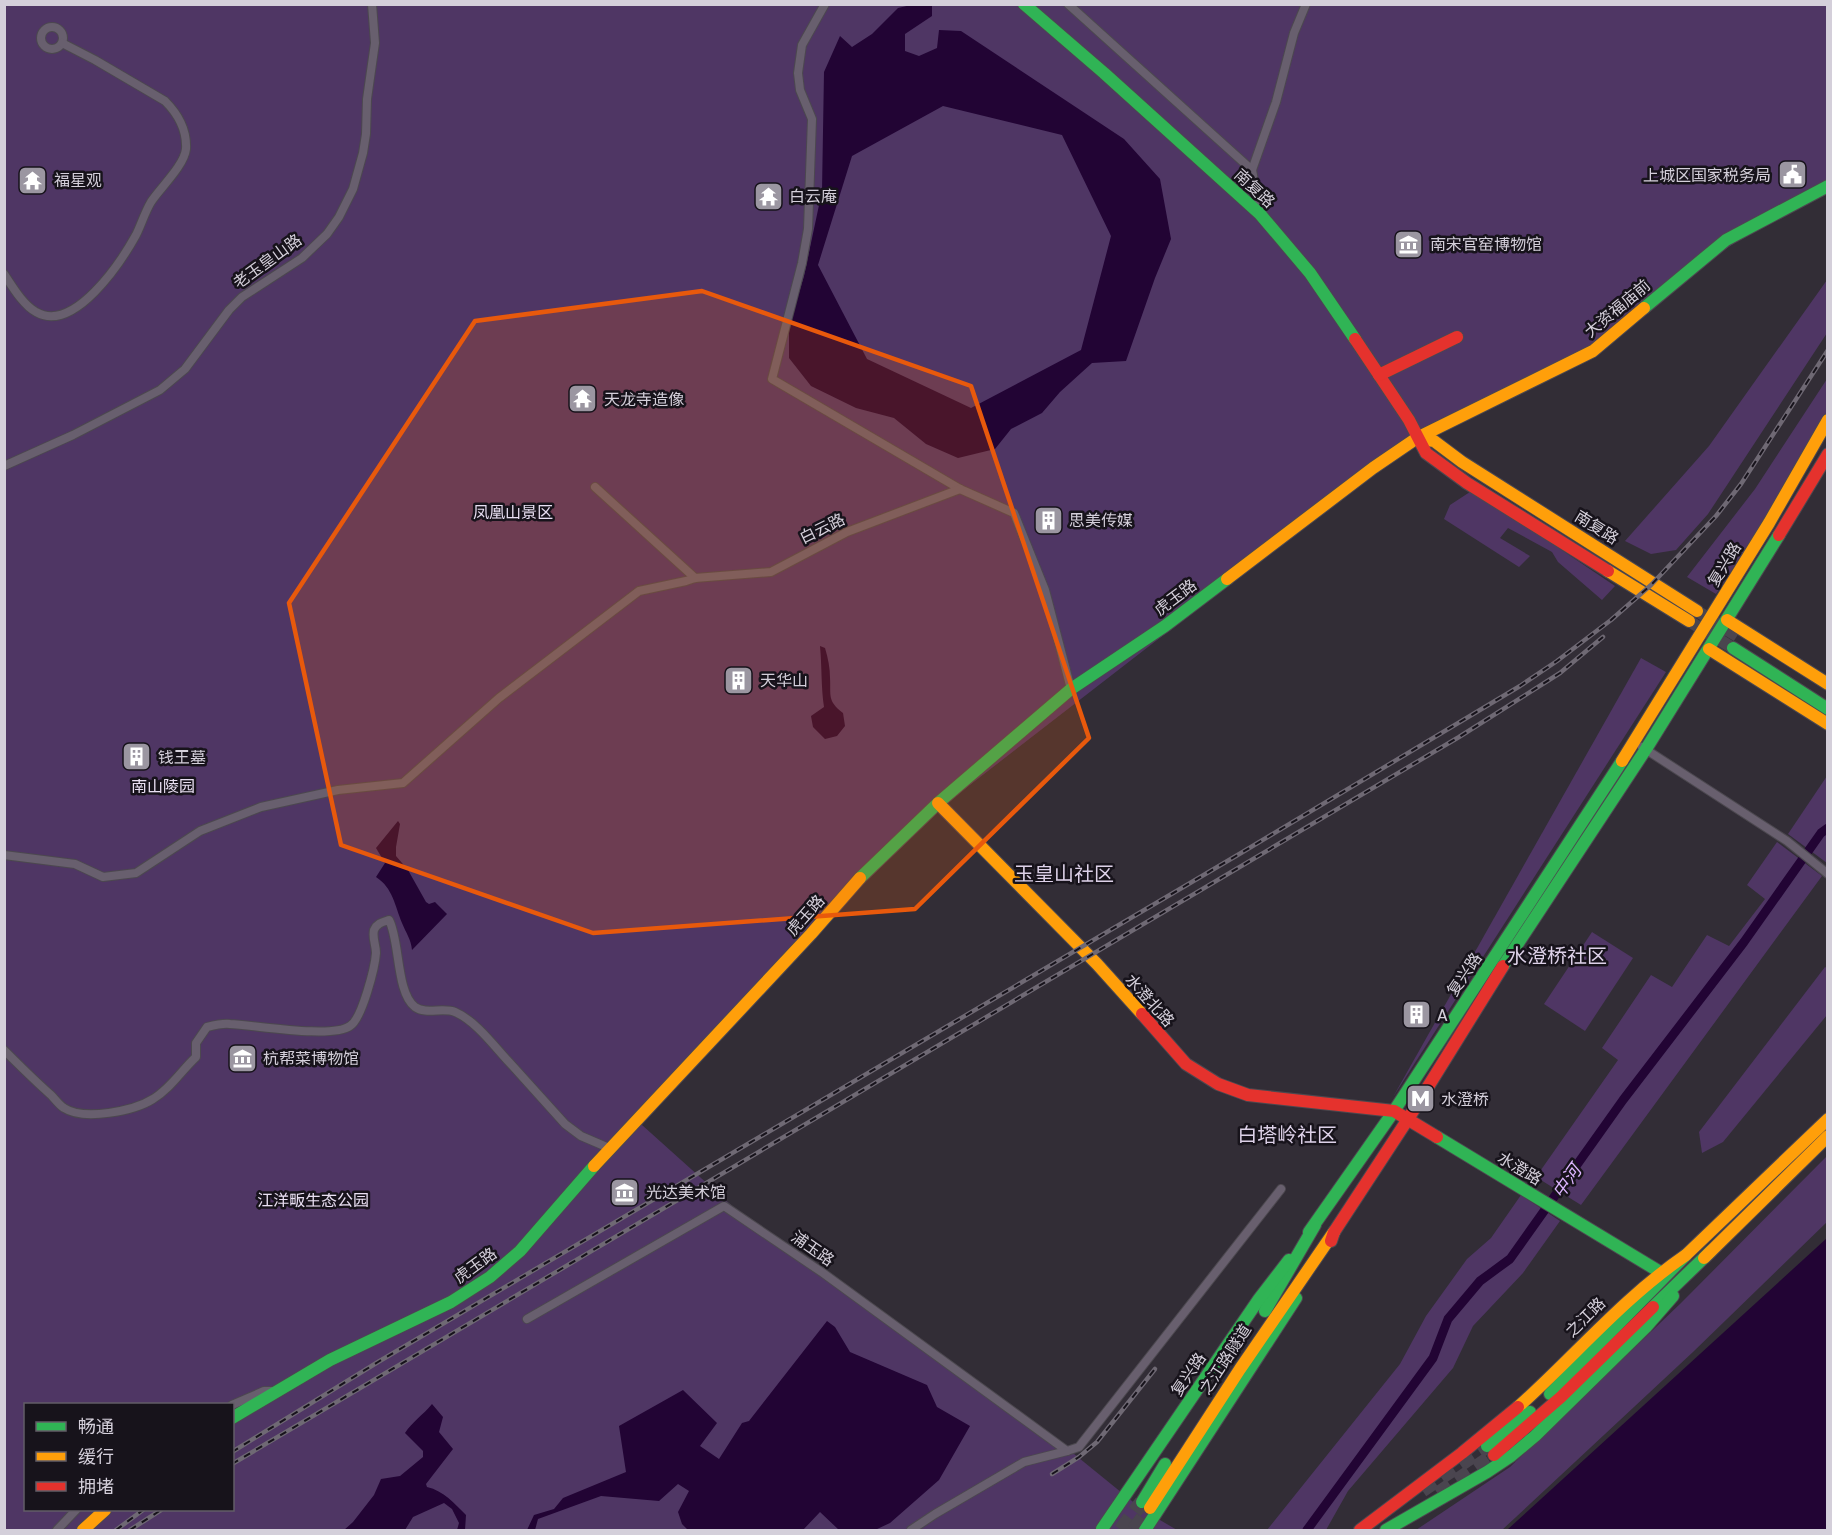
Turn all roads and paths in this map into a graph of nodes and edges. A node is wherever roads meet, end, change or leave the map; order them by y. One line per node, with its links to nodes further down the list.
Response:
1 (372, 4): 16 (street, 老玉皇山路)
2 (825, 4): 18 (street)
3 (1024, 4): 9 (main road, 南复路)
4 (1068, 4): 7 (street)
5 (1306, 4): 7 (street)
6 (62, 43): 10 (street)
7 (1252, 170): 9 (street)
8 (1827, 186): 14 (main road, 大资福庙前)
9 (1260, 214): 12 (main road, 南复路)
10 (4, 274)
11 (1457, 337): 12 (main road)
12 (1379, 375): 14 (main road, 南复路)
13 (1827, 420): 29 (main road, 复兴路)
14 (1417, 438): 20 (main road, 南复路); 22 (main road, 南复路); 25 (main road, 虎玉路)
15 (1827, 454): 21 (main road, 复兴路)
16 (4, 466)
17 (595, 488): 19 (street)
18 (960, 489): 19 (street, 白云路); 25 (street)
19 (695, 578): 32 (street, 白云路)
20 (1697, 611)
21 (1727, 620): 23 (main road, 复兴路); 24 (main road)
22 (1689, 621)
23 (1708, 649): 28 (main road); 30 (main road, 复兴路)
24 (1827, 684)
25 (1071, 689): 31 (main road, 虎玉路)
26 (1827, 694): 27 (main road)
27 (1827, 709)
28 (1827, 724)
29 (1634, 742): 30 (street); 35 (main road, 复兴路)
30 (1646, 748): 33 (street); 36 (main road, 复兴路)
31 (938, 803): 35 (main road, 水澄北路); 39 (main road, 虎玉路)
32 (4, 855)
33 (1827, 873)
34 (4, 1050): 39 (street)
35 (1394, 1111): 36 (main road, 水澄路); 41 (main road, 复兴路)
36 (1408, 1119): 42 (main road, 复兴路); 45 (main road, 水澄路)
37 (1827, 1119): 44 (main road, 之江路)
38 (1827, 1136): 43 (main road)
39 (609, 1148): 47 (main road, 虎玉路)
40 (1281, 1189): 50 (street)
41 (1315, 1225): 42 (main road, 之江路隧道); 56 (main road, 复兴路)
42 (1334, 1232): 57 (main road, 复兴路)
43 (1711, 1251): 44 (main road); 59 (main road)
44 (1686, 1255): 45 (main road, 之江路)
45 (1660, 1272): 58 (main road, 之江路)
46 (527, 1319): 50 (street, 浦玉路)
47 (281, 1390): 48 (street); 49 (main road, 虎玉路)
48 (234, 1404)
49 (234, 1417)
50 (1067, 1451): 55 (street)
51 (74, 1511): 53 (street)
52 (103, 1511): 54 (main road)
53 (57, 1530)
54 (83, 1530)
55 (911, 1530)
56 (1103, 1530)
57 (1145, 1530)
58 (1360, 1530)
59 (1386, 1530)

